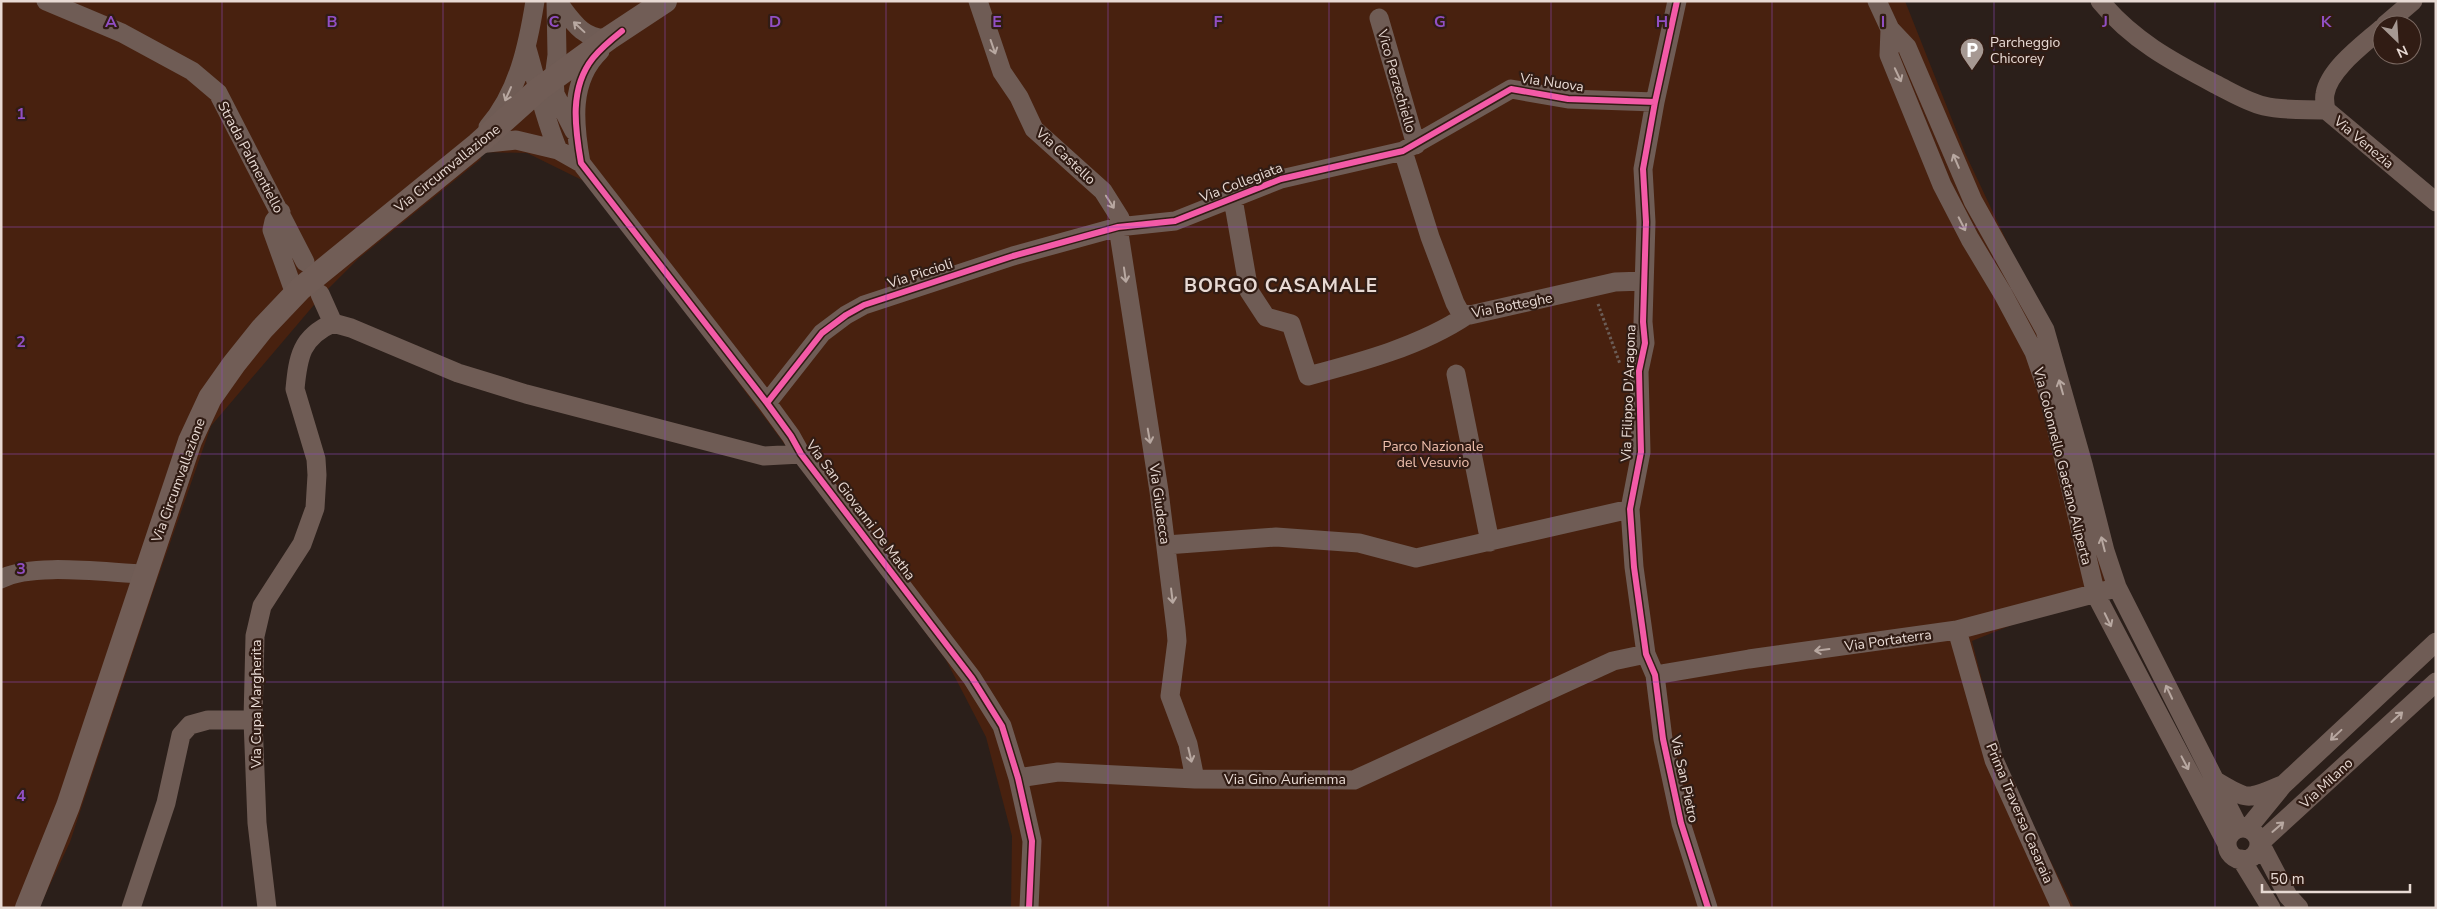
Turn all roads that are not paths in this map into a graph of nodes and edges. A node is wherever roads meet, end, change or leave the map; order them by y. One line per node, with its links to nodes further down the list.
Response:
1 (46, 1): 10 (street, Strada Palmentiello)
2 (535, 1): 16 (street)
3 (556, 1): 14 (street, one-way to 3); 17 (street)
4 (665, 1): 14 (main road, Via Circumvallazione)
5 (978, 1): 28 (street, Via Castello, one-way to 28)
6 (1677, 1): 18 (street, Via Filippo D'Aragona)
7 (1877, 1): 13 (street, Via Colonnello Gaetano Aliperta)
8 (2100, 1): 19 (street)
9 (2413, 1): 11 (street)
10 (78, 7): 27 (street, Strada Palmentiello)
11 (2397, 15)
12 (1379, 18): 21 (street, Vico Perzechiello)
13 (1890, 28): 43 (street, Via Colonnello Gaetano Aliperta, one-way to 13); 44 (street, Via Colonnello Gaetano Aliperta, one-way to 44)
14 (615, 34): 17 (main road, Via Circumvallazione); 20 (street, Via San Giovanni De Matha)
15 (2372, 37): 19 (street, Via Venezia)
16 (527, 49): 17 (street); 22 (street, one-way to 22)
17 (546, 84): 20 (street); 22 (main road, Via Circumvallazione); 23 (street)
18 (1655, 102): 21 (street, Via Nuova); 30 (street, Via Filippo D'Aragona)
19 (2326, 110): 26 (street, Via Venezia)
20 (576, 135): 24 (street, Via San Giovanni De Matha)
21 (1409, 148): 25 (street, Via Collegiata); 33 (street, Via Botteghe)
22 (470, 150): 23 (street); 31 (main road, Via Circumvallazione)
23 (558, 150): 24 (street)
24 (582, 163): 36 (street, Via San Giovanni De Matha)
25 (1233, 199): 28 (street, Via Collegiata); 33 (street)
26 (2436, 202)
27 (281, 212): 29 (street, Strada Palmentiello); 31 (street)
28 (1118, 227): 36 (street, Via Piccioli); 40 (street, Via Giudecca, one-way to 40)
29 (305, 262)
30 (1644, 281): 33 (street, Via Botteghe); 38 (street, Via Filippo D'Aragona)
31 (295, 294): 41 (main road, Via Circumvallazione)
32 (320, 294): 34 (street)
33 (1467, 315)
34 (332, 323): 37 (street); 50 (street, Via Cupa Margherita)
35 (1456, 374): 39 (street)
36 (768, 403): 37 (street, Via San Giovanni De Matha)
37 (801, 454): 51 (street, Via San Giovanni De Matha)
38 (1630, 509): 39 (street); 47 (street, Via Filippo D'Aragona)
39 (1490, 542): 40 (street)
40 (1166, 545): 52 (street, Via Giudecca, one-way to 52)
41 (145, 574): 42 (street); 60 (main road, Via Circumvallazione)
42 (1, 579)
43 (2117, 587): 44 (street, Via Portaterra); 53 (street, Via Colonnello Gaetano Aliperta, one-way to 43)
44 (2096, 595): 45 (street, Via Portaterra); 57 (street, Via Colonnello Gaetano Aliperta, one-way to 57)
45 (1957, 630): 48 (street, Via Portaterra, one-way to 48); 65 (street, Prima Traversa Casaraia)
46 (2436, 642): 54 (street, Via Milano, one-way to 54)
47 (1646, 654): 48 (street, Via San Pietro); 52 (street, Via Gino Auriemma)
48 (1655, 675): 64 (street, Via San Pietro)
49 (2436, 682): 56 (street, Via Milano, one-way to 49)
50 (254, 720): 61 (street); 62 (street, Via Cupa Margherita)
51 (1018, 778): 52 (street, Via Gino Auriemma); 63 (street, Via San Giovanni De Matha)
52 (1196, 779)
53 (2216, 781): 54 (street, Via Milano); 55 (street, Via Colonnello Gaetano Aliperta)
54 (2283, 785): 55 (street, Via Milano)
55 (2243, 828): 56 (street); 57 (street)
56 (2260, 843): 58 (street); 59 (street)
57 (2227, 844): 58 (street)
58 (2242, 859): 66 (street)
59 (2293, 902)
60 (27, 908)
61 (131, 908)
62 (267, 908)
63 (1029, 908)
64 (1708, 908)
65 (2061, 908)
66 (2271, 908)

